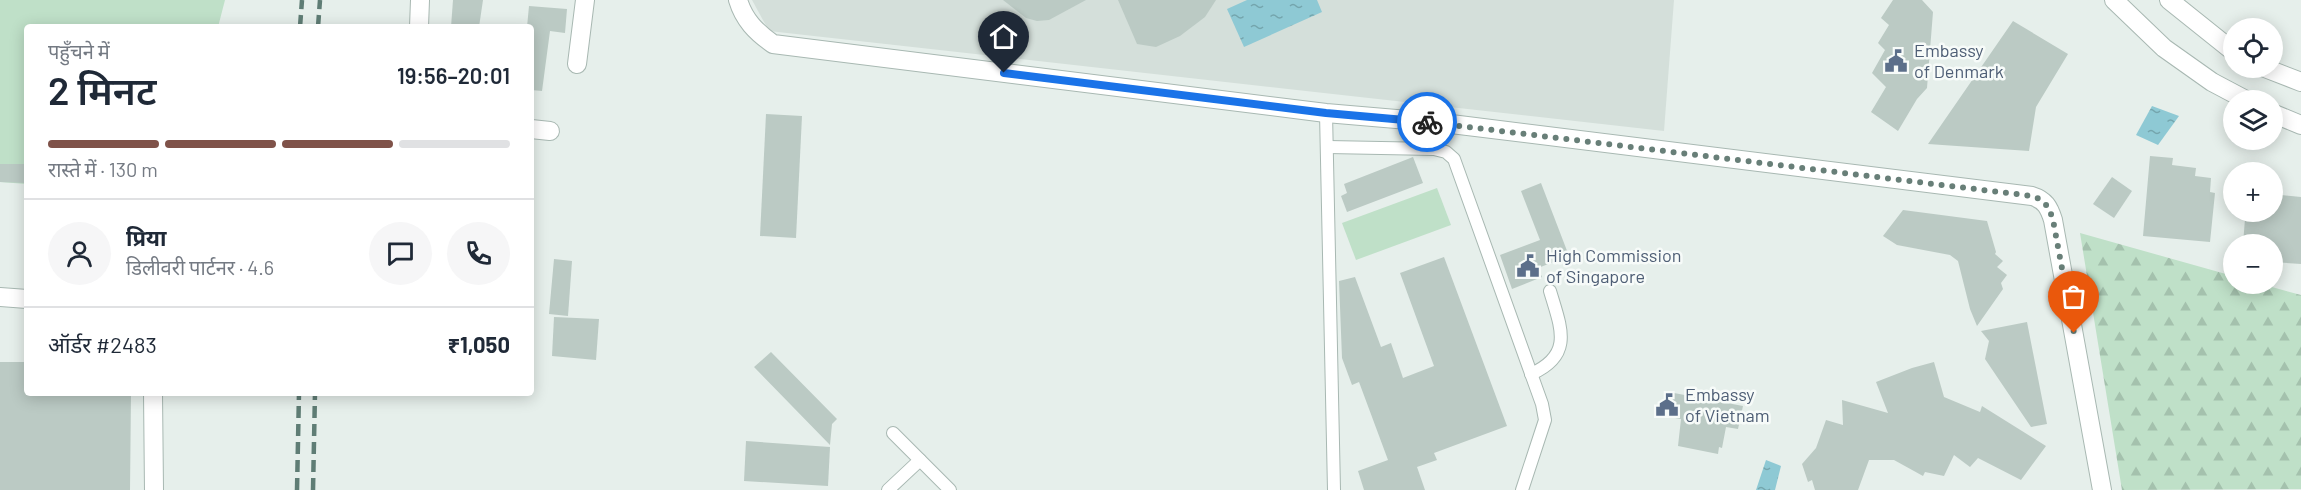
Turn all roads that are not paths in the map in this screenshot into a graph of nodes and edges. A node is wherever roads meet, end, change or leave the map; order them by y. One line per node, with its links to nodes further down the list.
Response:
1 (420, 0): 6 (street)
2 (585, 0): 8 (street)
3 (738, 0): 12 (street)
4 (2115, 0): 11 (street)
5 (2169, 0): 7 (street)
6 (419, 24)
7 (2223, 43)
8 (577, 64)
9 (2283, 75): 10 (street)
10 (2301, 82)
11 (2227, 90)
12 (1326, 113): 17 (lane); 30 (street)
13 (2283, 118): 14 (street)
14 (2301, 125)
15 (534, 129): 16 (street)
16 (550, 131)
17 (1328, 147): 21 (lane); 28 (lane)
18 (1550, 291): 21 (lane)
19 (0, 297): 20 (street)
20 (24, 299)
21 (1531, 374): 29 (lane)
22 (153, 396): 25 (street)
23 (893, 433): 24 (lane)
24 (920, 460): 26 (lane); 27 (lane)
25 (154, 490)
26 (888, 490)
27 (950, 490)
28 (1334, 490)
29 (1522, 490)
30 (2102, 490)

